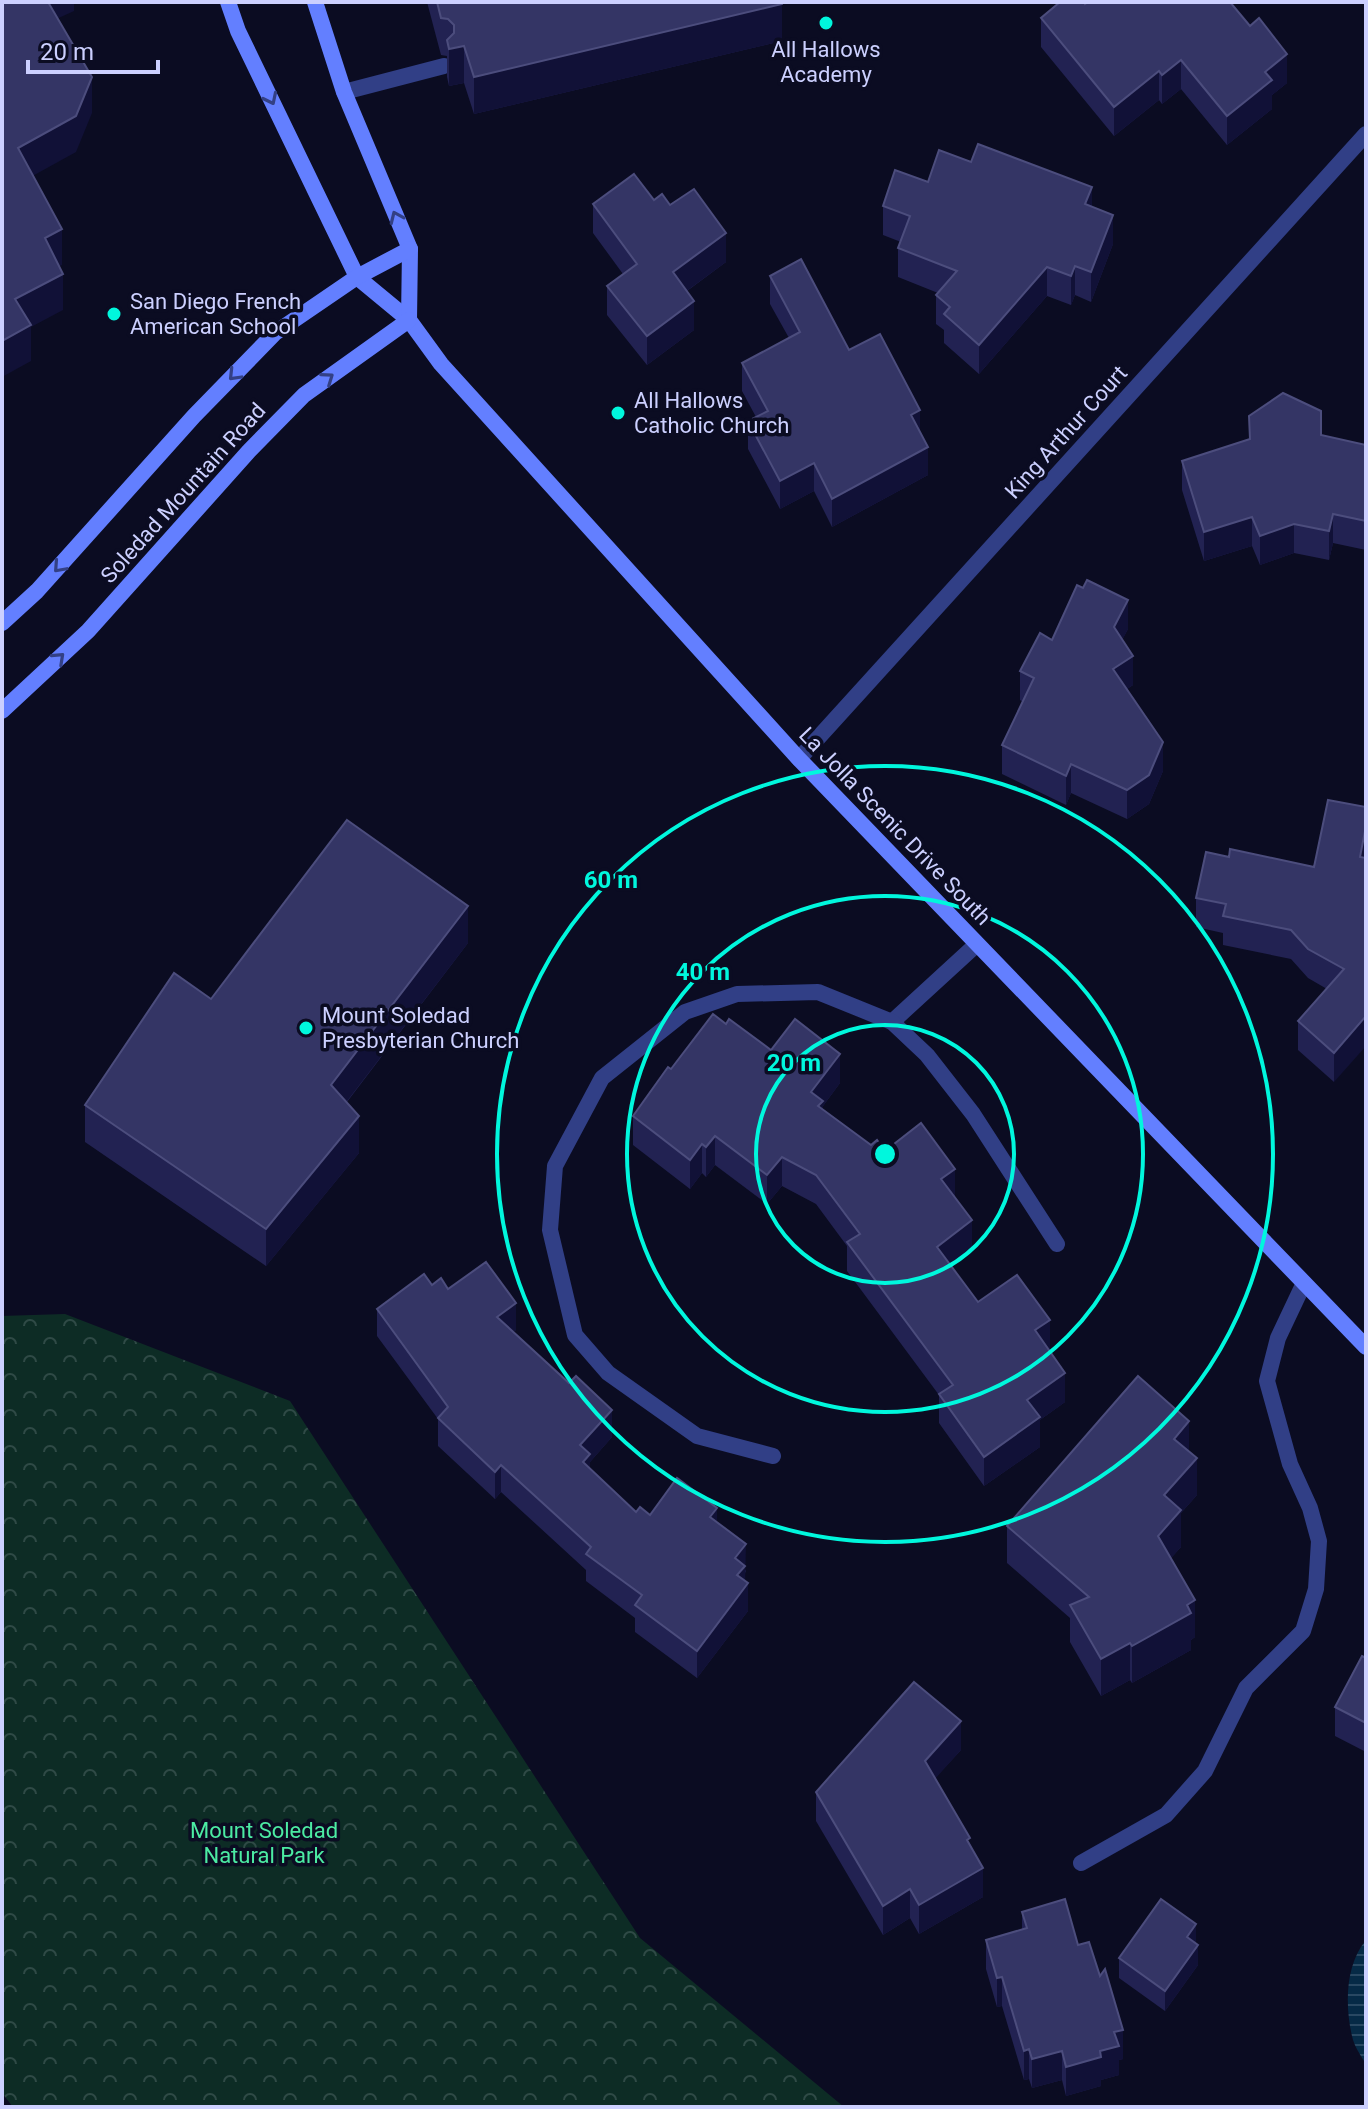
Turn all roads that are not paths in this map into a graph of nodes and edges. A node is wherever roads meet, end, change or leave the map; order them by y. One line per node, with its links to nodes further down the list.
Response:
1 (228, 2): 7 (main road, La Jolla Scenic Drive South, one-way to 7)
2 (315, 2): 4 (main road)
3 (444, 66): 4 (street)
4 (344, 92): 6 (main road, one-way to 4)
5 (1366, 134): 11 (street, King Arthur Court)
6 (410, 249): 7 (main road, Soledad Mountain Road); 8 (main road)
7 (357, 277): 8 (main road, La Jolla Scenic Drive South); 9 (main road, Soledad Mountain Road, one-way to 9)
8 (409, 320): 10 (main road, Soledad Mountain Road, one-way to 8); 11 (main road, La Jolla Scenic Drive South)
9 (2, 623)
10 (2, 711)
11 (799, 759): 12 (main road, La Jolla Scenic Drive South)
12 (977, 944): 13 (street); 15 (main road, La Jolla Scenic Drive South)
13 (892, 1022): 14 (street); 17 (street)
14 (1057, 1244)
15 (1304, 1283): 16 (main road, La Jolla Scenic Drive South); 18 (street)
16 (1366, 1347)
17 (773, 1456)
18 (1081, 1863)

